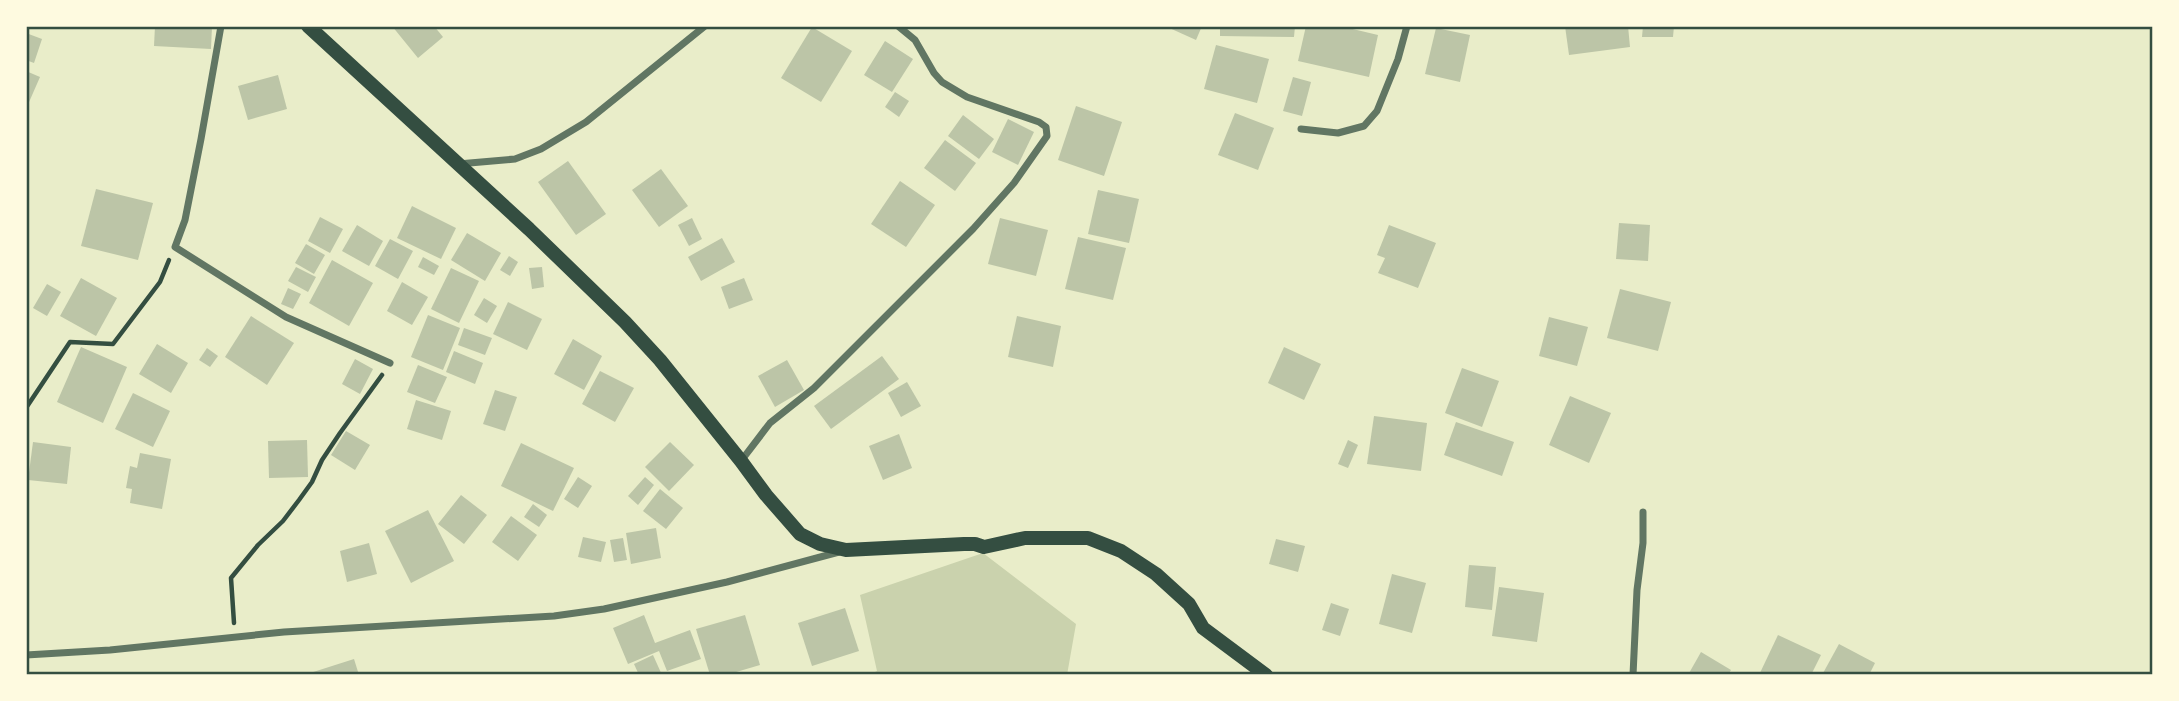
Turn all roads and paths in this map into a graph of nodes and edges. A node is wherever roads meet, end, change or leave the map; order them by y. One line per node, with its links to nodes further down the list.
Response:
1 (221, 26): 8 (street)
2 (308, 26): 7 (main road)
3 (705, 26): 7 (street)
4 (898, 26): 11 (street)
5 (1406, 26): 6 (street)
6 (1301, 130)
7 (458, 164): 11 (main road)
8 (175, 247): 9 (street); 10 (path)
9 (390, 363): 14 (path)
10 (26, 408)
11 (741, 461): 13 (main road)
12 (1643, 512): 17 (street)
13 (846, 550): 14 (street); 16 (main road)
14 (235, 638): 15 (street)
15 (26, 655)
16 (1266, 675)
17 (1633, 675)

